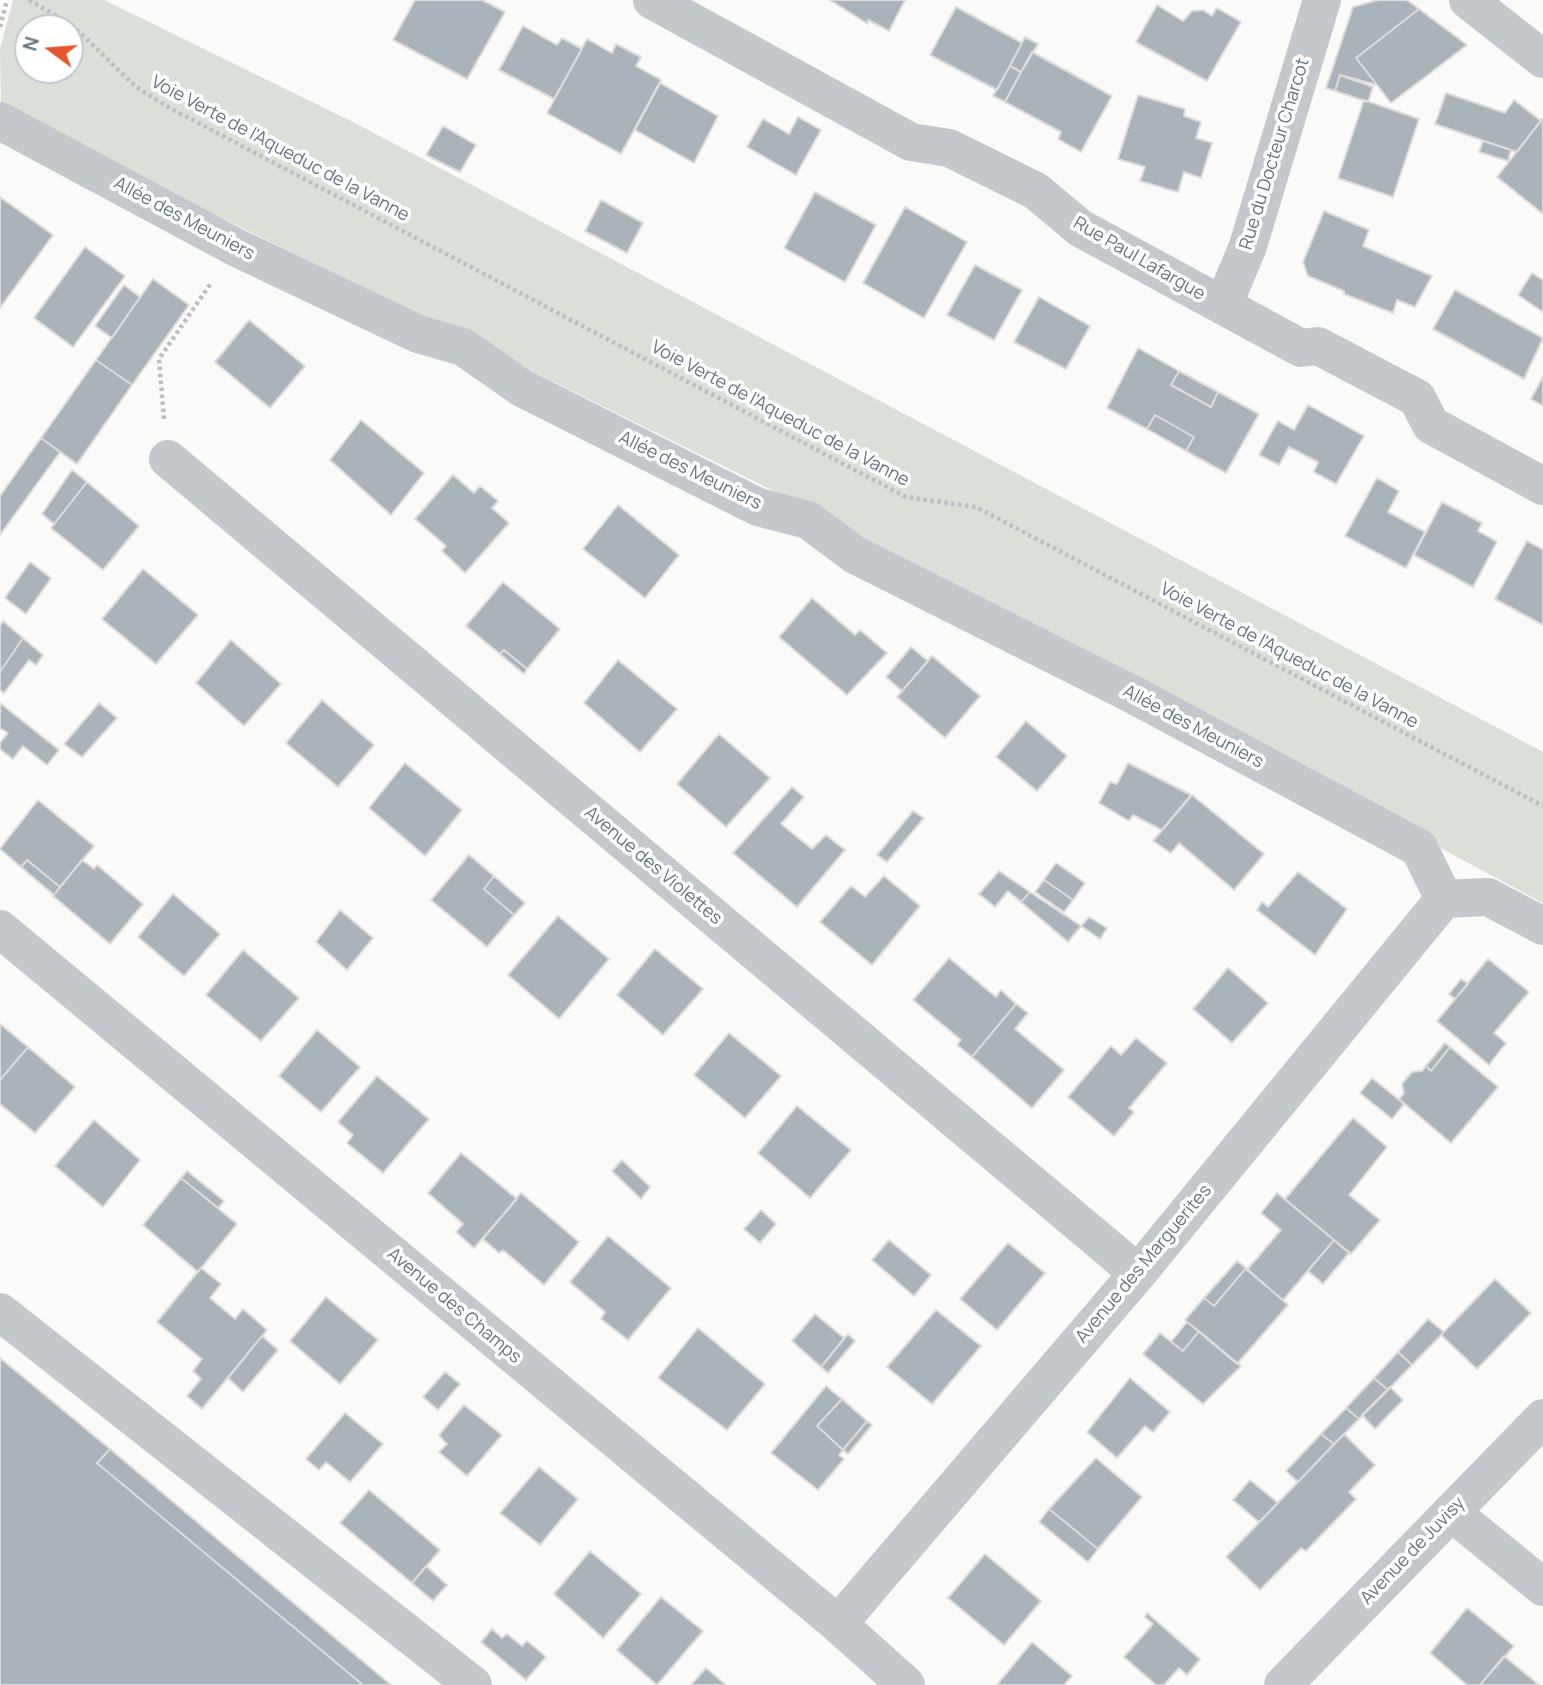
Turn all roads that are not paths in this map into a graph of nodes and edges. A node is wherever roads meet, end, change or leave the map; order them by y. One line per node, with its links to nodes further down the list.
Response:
1 (652, 0): 6 (street, Rue Paul Lafargue)
2 (1322, 0): 6 (street, Rue du Docteur Charcot)
3 (1468, 0): 4 (street)
4 (1543, 59)
5 (0, 121): 9 (street, Allée des Meuniers)
6 (1223, 306): 8 (street, Rue Paul Lafargue)
7 (168, 459): 12 (street, Avenue des Violettes)
8 (1543, 486)
9 (1444, 899): 10 (street); 12 (street, Avenue des Marguerites)
10 (1543, 926)
11 (0, 929): 17 (street, Avenue des Champs)
12 (1138, 1273): 17 (street, Avenue des Marguerites)
13 (0, 1312): 18 (street)
14 (1543, 1418): 15 (street, Avenue de Juvisy)
15 (1451, 1512): 16 (street); 20 (street, Avenue de Juvisy)
16 (1543, 1587)
17 (838, 1625): 19 (street, Avenue des Champs)
18 (473, 1685)
19 (906, 1685)
20 (1283, 1685)

